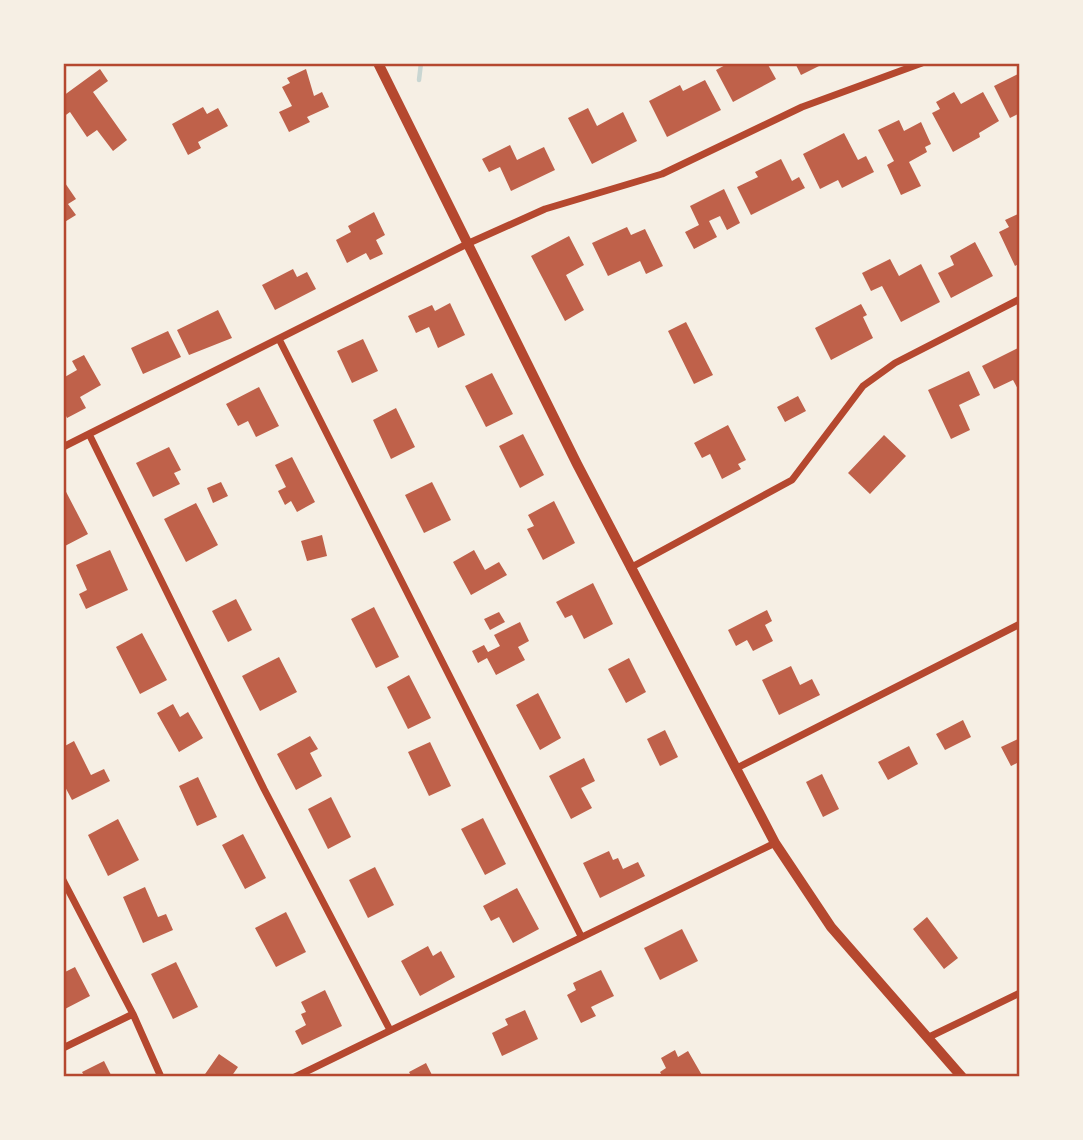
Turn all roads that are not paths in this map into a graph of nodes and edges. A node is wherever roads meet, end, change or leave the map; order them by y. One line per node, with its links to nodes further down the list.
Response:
1 (378, 63): 3 (main road)
2 (922, 63): 3 (street)
3 (469, 243): 5 (street); 8 (main road)
4 (1020, 299): 8 (street)
5 (279, 339): 6 (street); 13 (street)
6 (89, 434): 7 (street); 16 (street)
7 (63, 447)
8 (630, 568): 10 (main road)
9 (1020, 624): 10 (street)
10 (735, 769): 11 (main road)
11 (775, 843): 13 (street); 17 (main road)
12 (63, 880): 15 (street)
13 (581, 936): 16 (street)
14 (1020, 993): 17 (street)
15 (133, 1014): 18 (street); 19 (street)
16 (390, 1030): 20 (street)
17 (927, 1038): 21 (main road)
18 (63, 1048)
19 (161, 1077)
20 (295, 1077)
21 (962, 1077)

